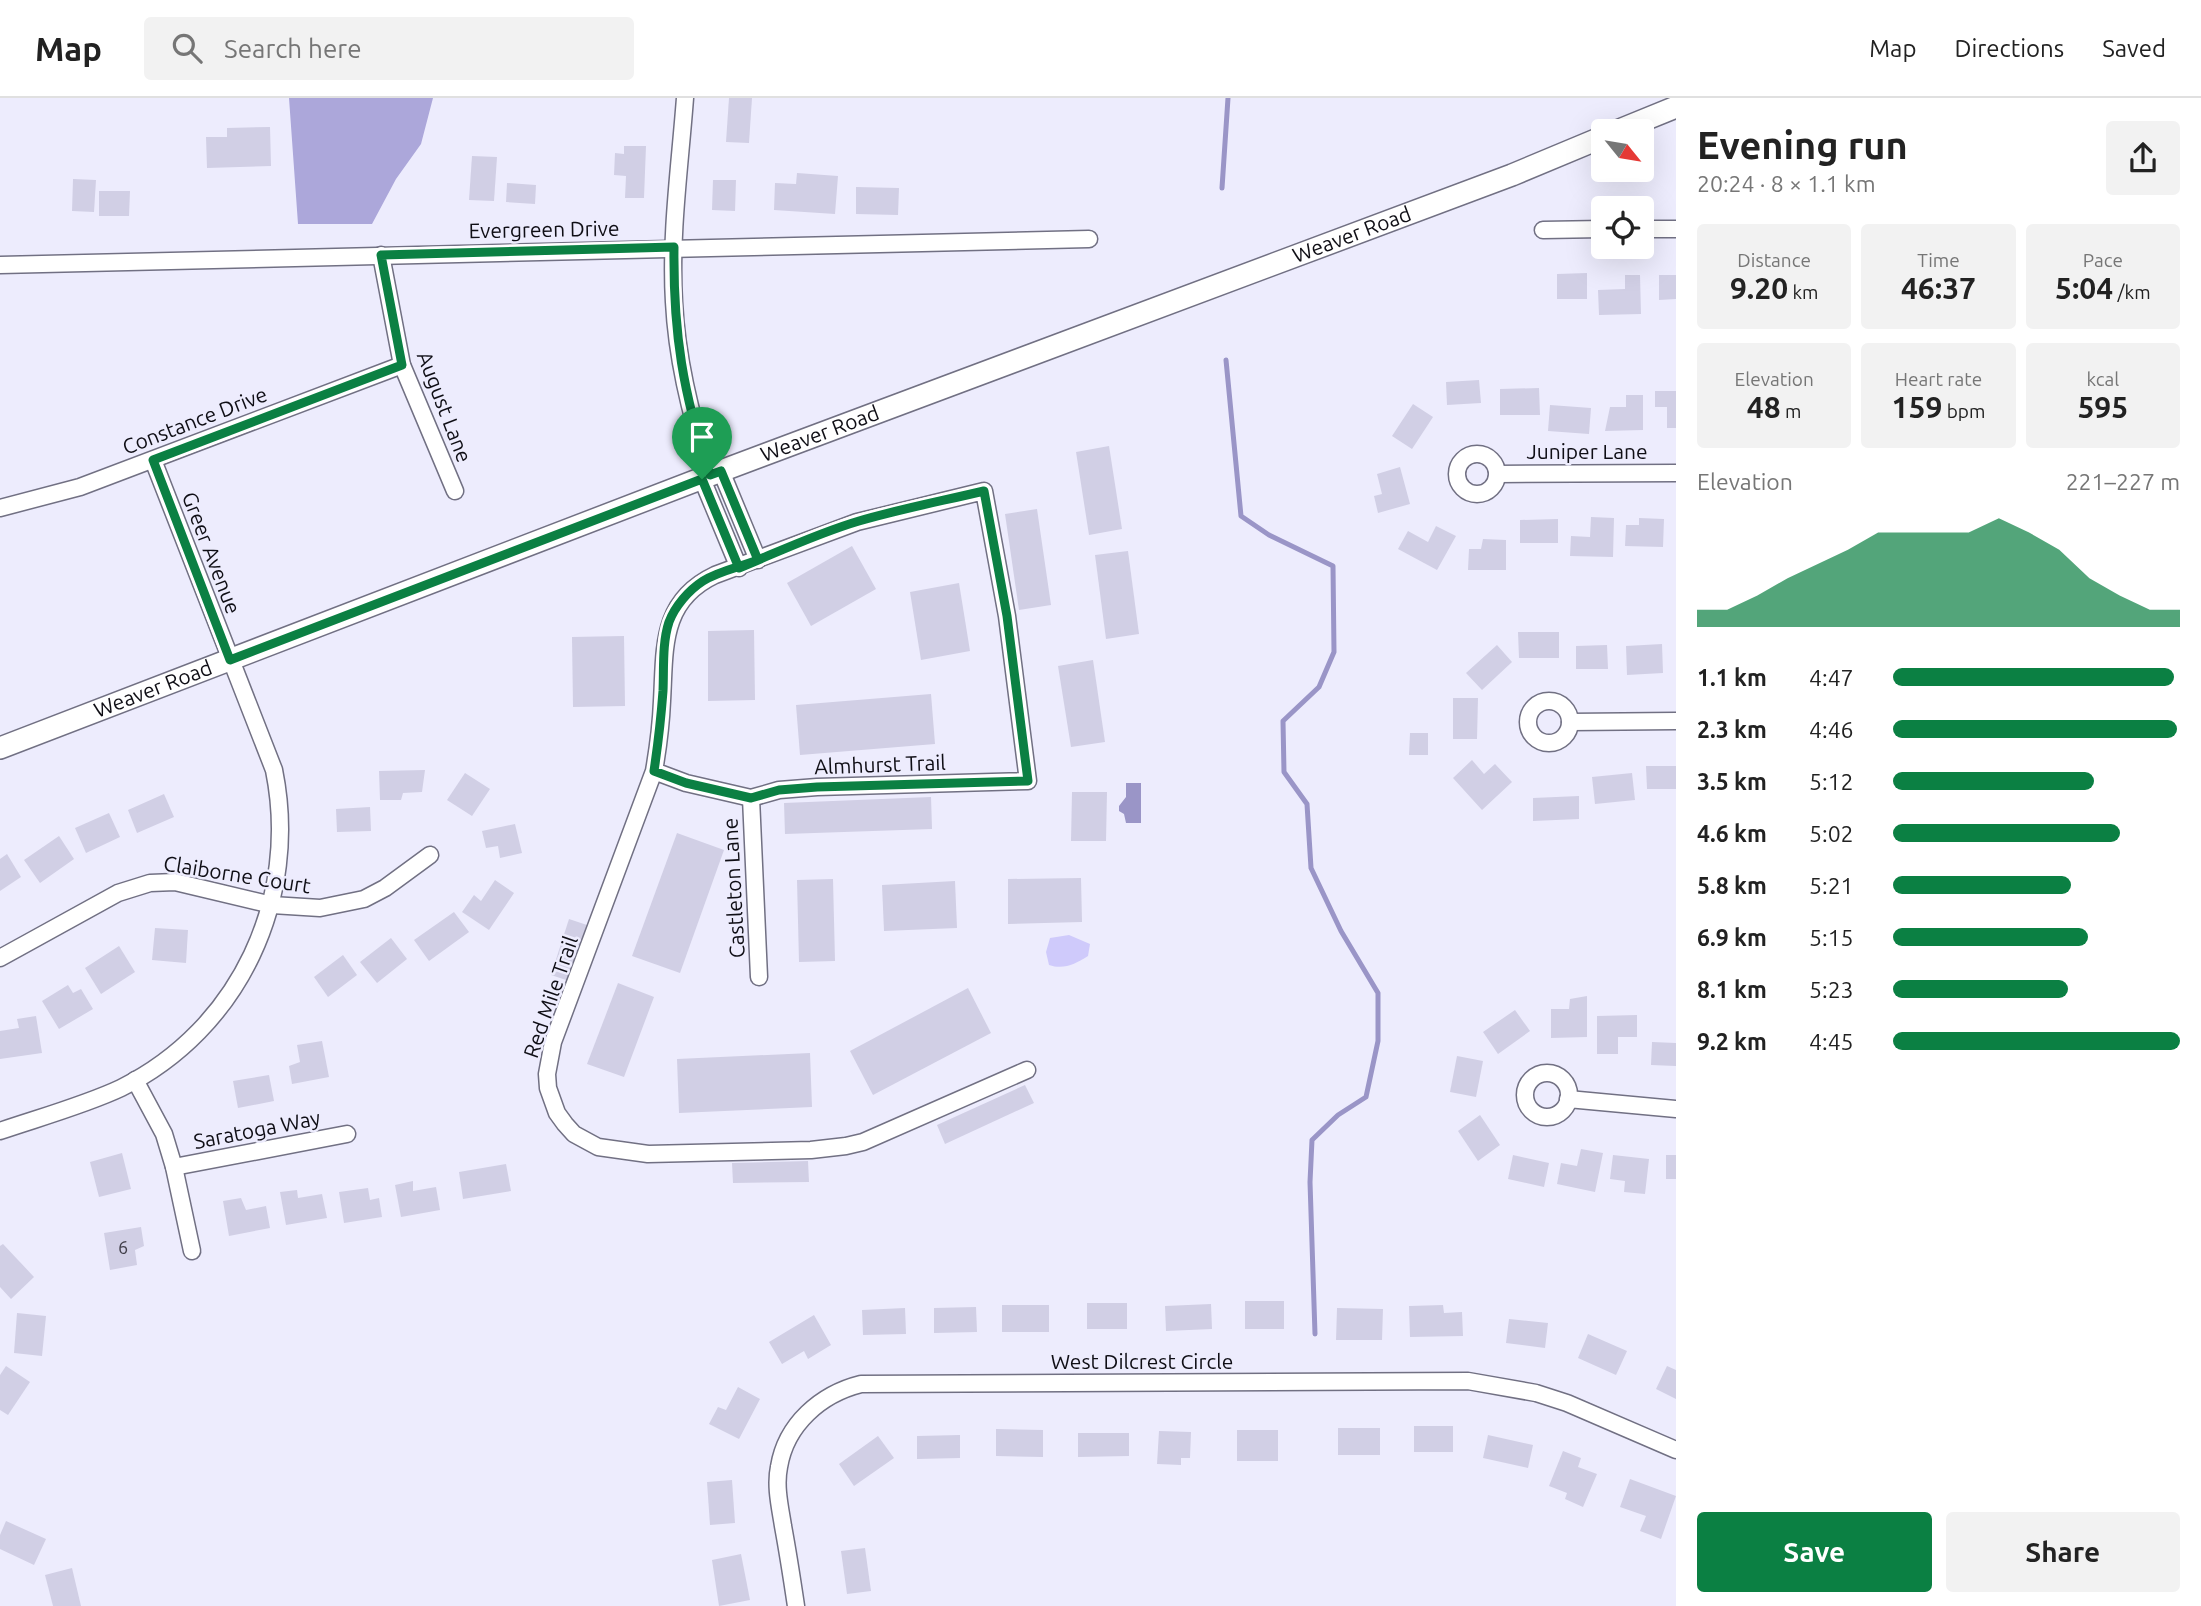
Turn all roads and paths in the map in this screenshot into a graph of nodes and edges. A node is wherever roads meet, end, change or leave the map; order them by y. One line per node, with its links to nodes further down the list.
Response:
1 (685, 98): 10 (street)
2 (1676, 107): 3 (main road)
3 (1646, 119)
4 (1591, 142): 17 (main road, Weaver Road)
5 (1591, 229): 8 (street)
6 (1654, 229): 7 (street)
7 (1676, 229)
8 (1543, 230)
9 (1089, 239): 10 (street, Evergreen Drive)
10 (674, 247): 11 (street, Evergreen Drive); 17 (street)
11 (381, 255): 12 (street, Evergreen Drive); 13 (street, August Lane)
12 (0, 265)
13 (402, 365): 14 (street, Constance Drive); 18 (street, August Lane)
14 (153, 460): 19 (street, Constance Drive); 22 (street, Greer Avenue)
15 (1676, 473): 16 (street, Juniper Lane)
16 (1498, 474)
17 (711, 475): 20 (street); 21 (street); 22 (main road, Weaver Road)
18 (455, 491)
19 (0, 508)
20 (758, 560): 21 (street, Red Mile Trail); 27 (street, Red Mile Trail)
21 (739, 568): 26 (street, Red Mile Trail)
22 (230, 660): 25 (main road, Weaver Road); 30 (street, Greer Avenue)
23 (1676, 720): 24 (street)
24 (1570, 722)
25 (0, 748)
26 (654, 771): 28 (street, Almhurst Trail); 33 (street, Red Mile Trail)
27 (1028, 781): 28 (street, Almhurst Trail)
28 (751, 798): 32 (street, Castleton Lane)
29 (430, 855): 30 (street, Claiborne Court)
30 (272, 905): 31 (street, Claiborne Court); 34 (street, Greer Avenue)
31 (0, 958)
32 (760, 976)
33 (1027, 1070)
34 (135, 1080): 37 (street, Greer Avenue); 39 (street)
35 (1568, 1098): 36 (street)
36 (1676, 1109)
37 (0, 1131)
38 (347, 1134): 39 (street, Saratoga Way)
39 (174, 1167): 40 (street)
40 (192, 1251)
41 (1676, 1450): 42 (street, West Dilcrest Circle)
42 (796, 1606)

